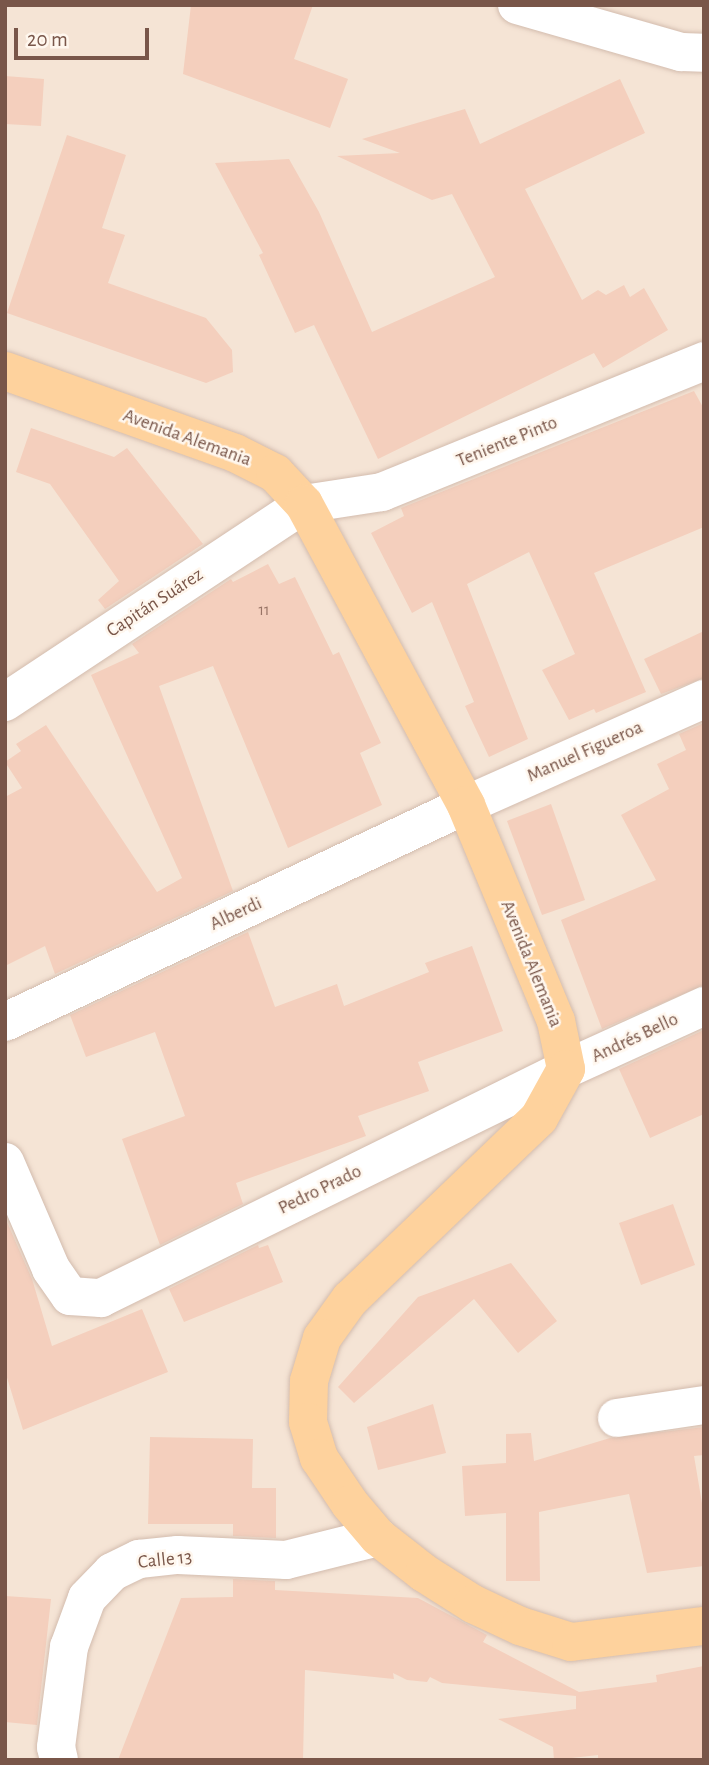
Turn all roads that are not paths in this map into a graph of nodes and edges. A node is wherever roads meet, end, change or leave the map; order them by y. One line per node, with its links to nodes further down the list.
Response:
1 (517, 5): 2 (street)
2 (704, 54)
3 (704, 361): 5 (street, Teniente Pinto)
4 (5, 370): 5 (main road, Avenida Alemania)
5 (304, 504): 7 (street, Capitán Suárez); 8 (main road, Avenida Alemania)
6 (704, 699): 8 (street, Manuel Figueroa)
7 (5, 702)
8 (466, 805): 10 (street, Alberdi); 11 (main road, Avenida Alemania)
9 (704, 1006): 11 (street, Andrés Bello)
10 (5, 1022)
11 (566, 1069): 12 (street, Pedro Prado); 15 (main road)
12 (5, 1162)
13 (704, 1405): 14 (street)
14 (617, 1418)
15 (378, 1537): 16 (main road); 17 (street, Calle 13)
16 (704, 1626)
17 (59, 1760)

